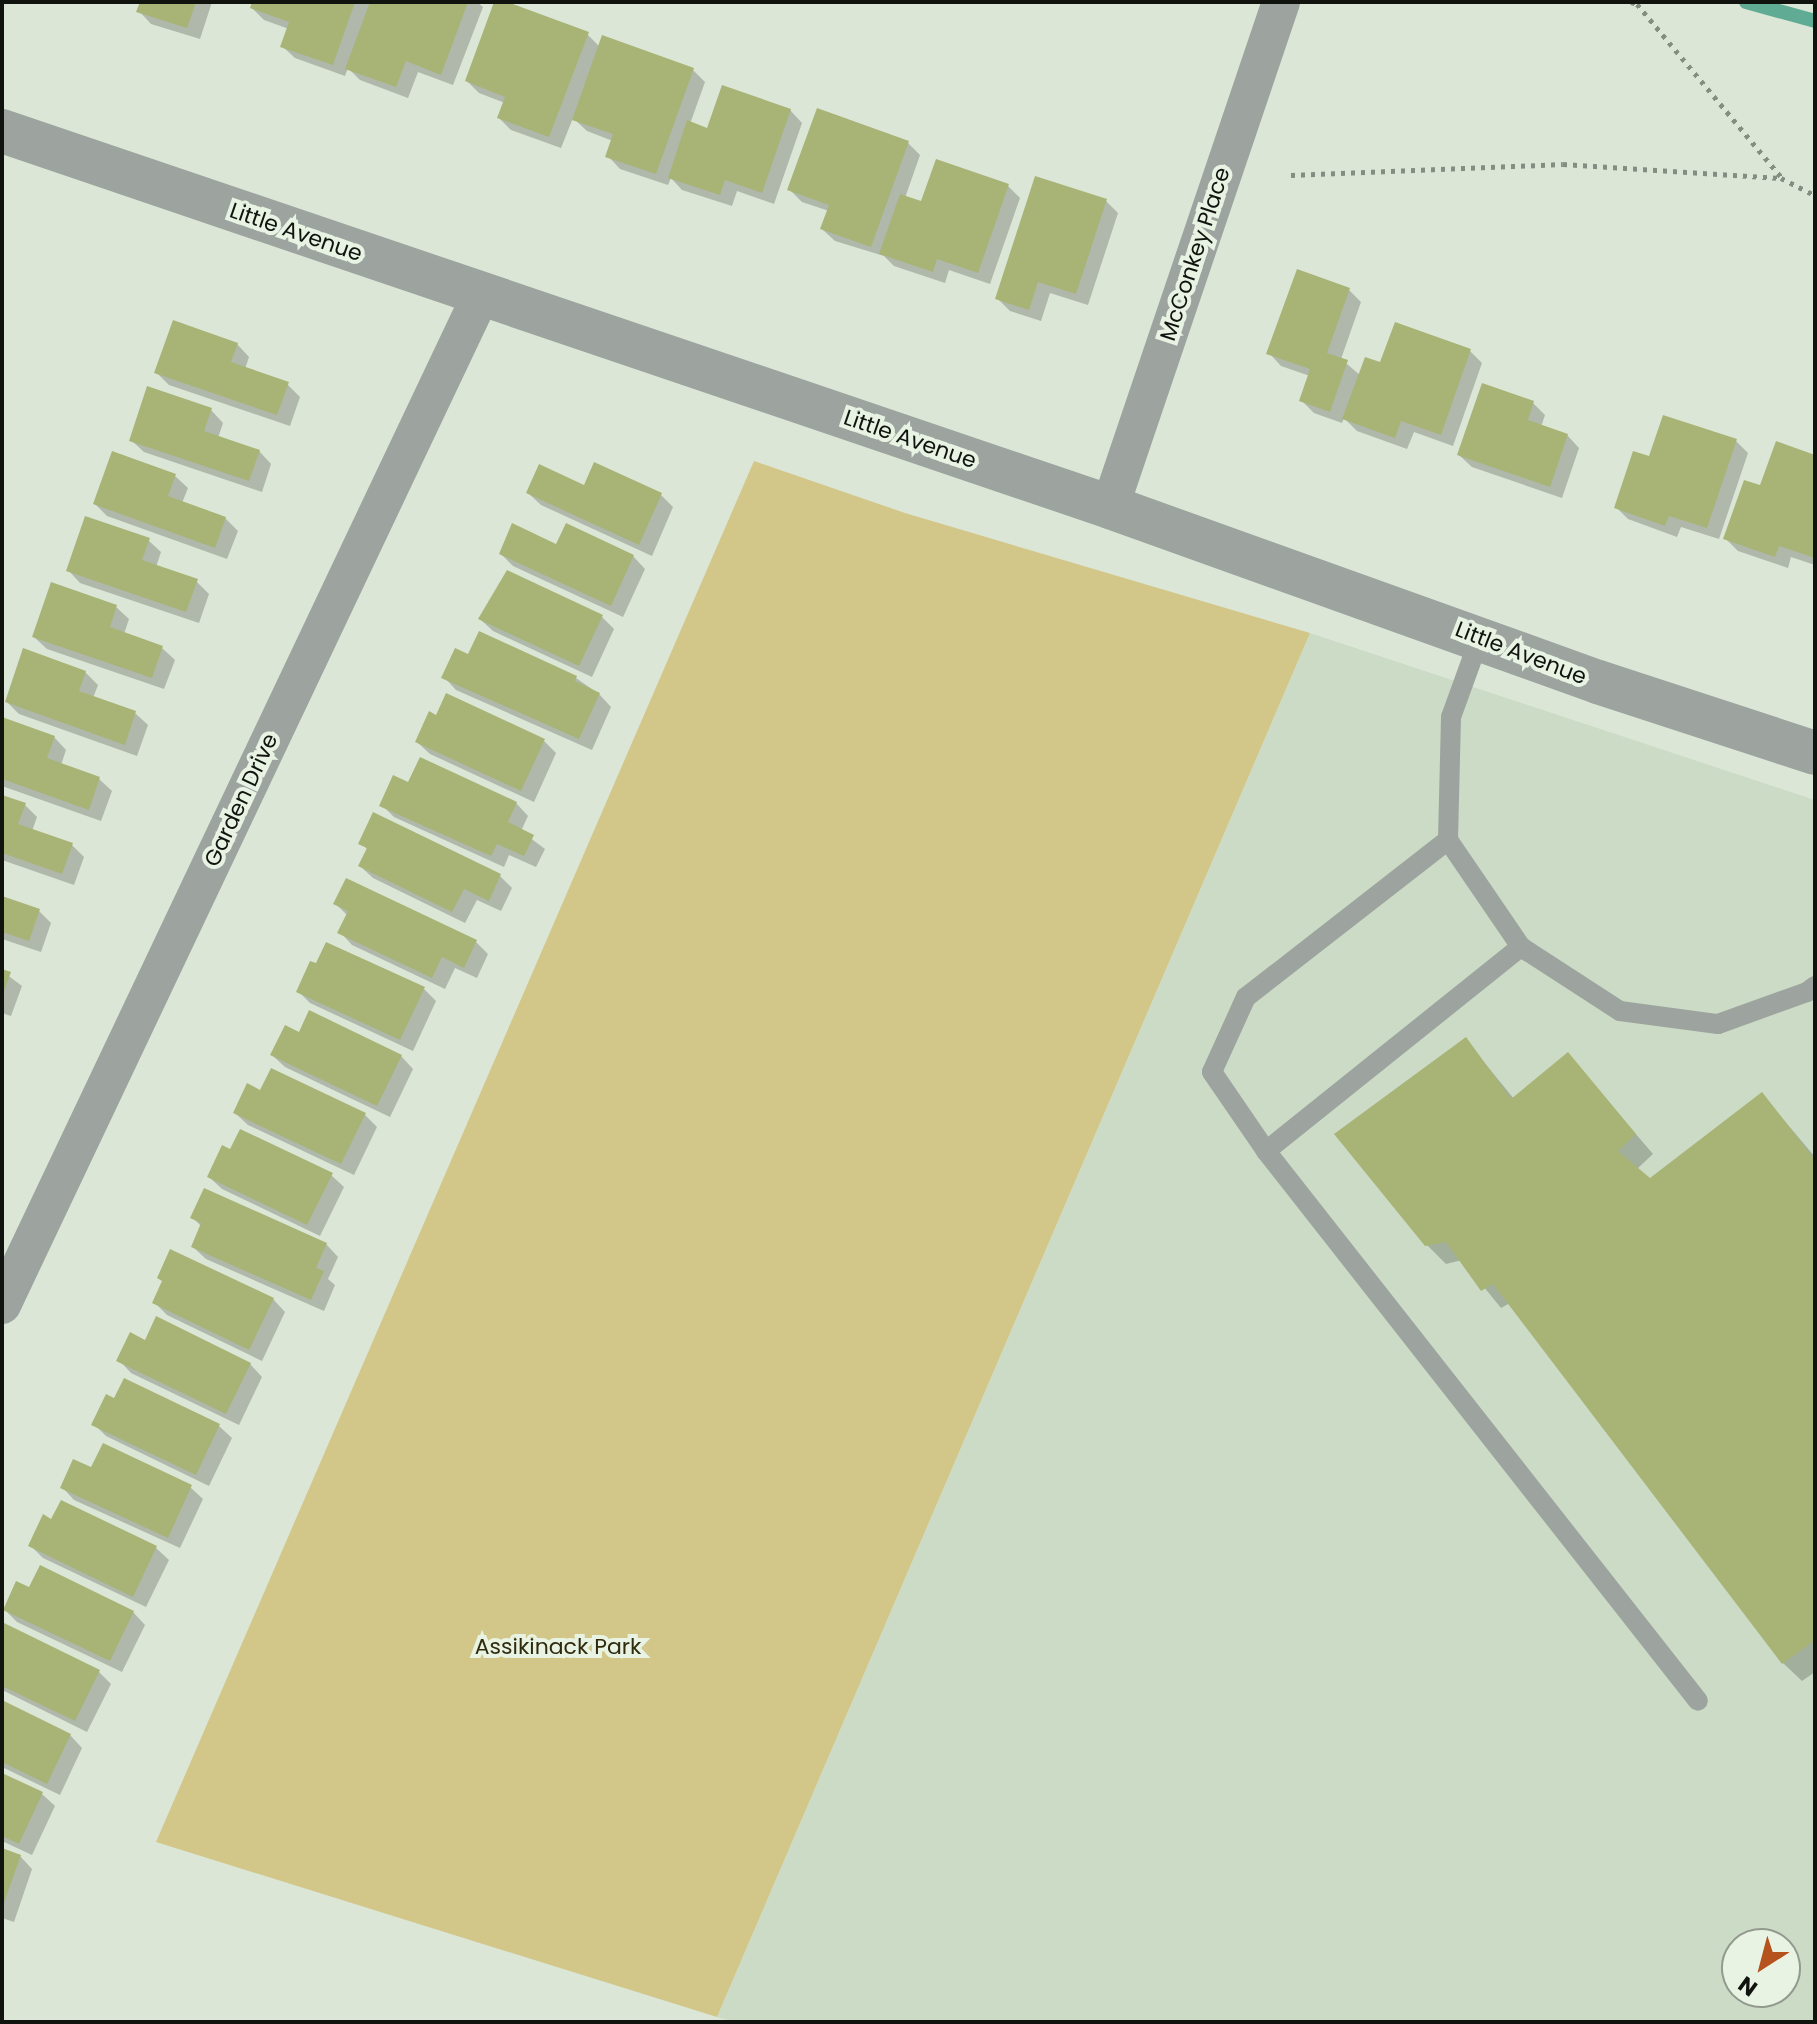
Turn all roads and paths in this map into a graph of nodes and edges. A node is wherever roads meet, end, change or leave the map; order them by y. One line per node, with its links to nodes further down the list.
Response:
1 (1281, 2): 8 (street, McConkey Place)
2 (1631, 2): 5 (path)
3 (2, 131): 7 (street, Little Avenue)
4 (1291, 175): 5 (path)
5 (1781, 178): 6 (path)
6 (1815, 195)
7 (481, 295): 8 (street, Little Avenue); 15 (street, Garden Drive)
8 (1110, 507): 9 (street, Little Avenue)
9 (1480, 637): 10 (street, Little Avenue); 11 (lane)
10 (1815, 753)
11 (1448, 840): 12 (lane); 14 (lane)
12 (1521, 947): 13 (lane); 14 (lane)
13 (1815, 986)
14 (1266, 1151): 16 (lane)
15 (2, 1305)
16 (1698, 1701)

